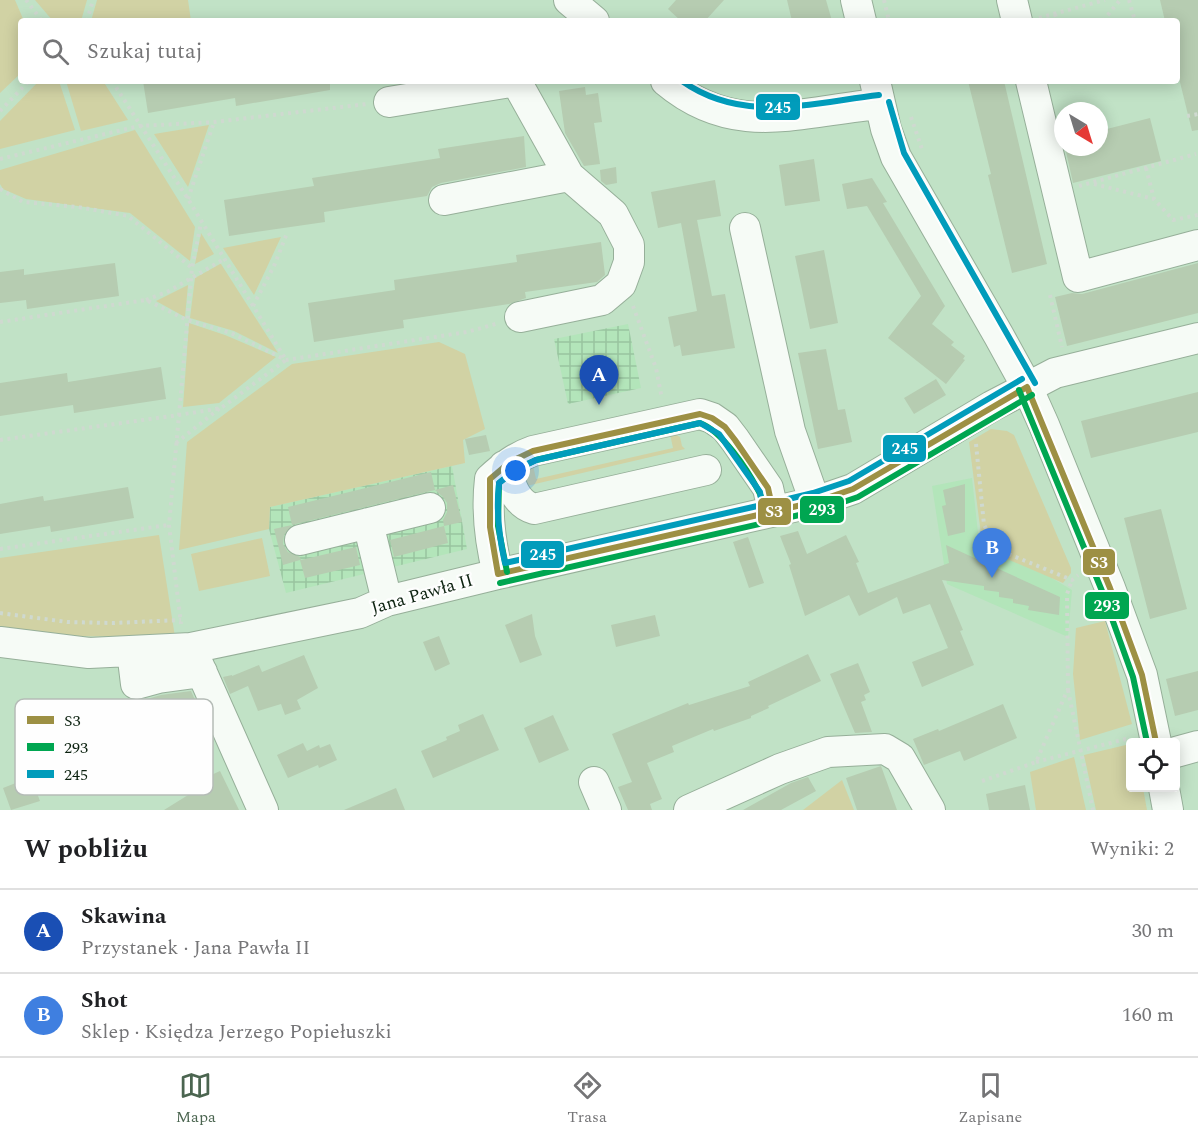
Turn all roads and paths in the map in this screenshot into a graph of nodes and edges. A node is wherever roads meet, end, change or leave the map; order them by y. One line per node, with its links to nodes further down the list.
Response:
1 (26, 0): 10 (path)
2 (93, 0): 11 (path)
3 (856, 0): 12 (street)
4 (884, 0): 13 (path)
5 (1012, 0): 14 (street)
6 (1105, 0): 9 (path)
7 (1120, 0): 17 (path)
8 (1129, 0): 18 (path)
9 (1055, 14): 15 (path); 16 (path)
10 (40, 18)
11 (88, 18)
12 (860, 18)
13 (888, 18)
14 (1025, 18)
15 (1036, 18)
16 (1056, 18)
17 (1105, 18)
18 (1134, 18)
19 (27, 84): 27 (path)
20 (113, 84): 32 (path)
21 (498, 84): 26 (street)
22 (518, 84): 37 (street)
23 (676, 84): 25 (street)
24 (1032, 84): 40 (street)
25 (878, 92): 62 (street)
26 (389, 102): 31 (path)
27 (0, 111)
28 (1198, 114): 30 (path)
29 (910, 116): 34 (path)
30 (1187, 116)
31 (213, 122): 32 (path); 42 (path)
32 (140, 126): 35 (path); 42 (path)
33 (1196, 154): 36 (path)
34 (925, 156)
35 (0, 159)
36 (1146, 168): 38 (path); 41 (path)
37 (569, 176): 43 (street); 52 (street)
38 (1092, 183): 40 (path); 41 (path)
39 (0, 189): 50 (path)
40 (1058, 192): 48 (street)
41 (1154, 199): 44 (path)
42 (188, 200): 45 (path)
43 (444, 201)
44 (1198, 215)
45 (201, 222): 49 (path); 50 (path)
46 (745, 228): 71 (street)
47 (287, 233): 55 (path)
48 (1198, 245)
49 (224, 259): 51 (path); 55 (path)
50 (192, 268): 51 (path)
51 (191, 278): 54 (path); 57 (path)
52 (621, 284): 56 (street); 63 (path)
53 (1050, 295): 60 (path)
54 (146, 300): 57 (path); 58 (path)
55 (253, 307): 61 (path)
56 (520, 316): 61 (path)
57 (187, 320): 61 (path); 65 (path)
58 (0, 322)
59 (1198, 338): 62 (street, Jana Pawła II)
60 (1063, 351)
61 (286, 360): 64 (path)
62 (1027, 387): 71 (street, Jana Pawła II); 87 (street)
63 (663, 402)
64 (221, 408): 65 (path); 68 (path)
65 (179, 415): 66 (path); 68 (path)
66 (0, 440)
67 (976, 442): 80 (path)
68 (176, 443): 75 (path)
69 (504, 466): 70 (street); 73 (street); 79 (street)
70 (706, 470)
71 (815, 502): 73 (street, Jana Pawła II)
72 (430, 508): 74 (street)
73 (774, 511): 79 (street, Jana Pawła II)
74 (368, 523): 76 (street); 81 (street)
75 (169, 525): 77 (path); 83 (path)
76 (300, 540)
77 (0, 549)
78 (1082, 569): 80 (path)
79 (498, 574): 81 (street, Jana Pawła II)
80 (1072, 580): 86 (path)
81 (387, 601): 85 (street, Jana Pawła II)
82 (0, 613): 83 (path)
83 (181, 620): 85 (path)
84 (0, 642): 85 (street, Jana Pawła II)
85 (192, 650): 97 (street)
86 (1068, 689): 90 (path); 92 (path)
87 (1148, 738)
88 (1126, 743): 90 (path)
89 (1198, 746): 91 (street)
90 (1079, 751): 92 (path); 100 (path)
91 (1180, 751)
92 (1036, 762): 93 (path)
93 (982, 781)
94 (594, 782): 98 (street)
95 (1165, 792): 101 (street)
96 (927, 805): 99 (street)
97 (264, 810)
98 (606, 810)
99 (689, 810)
100 (1093, 810)
101 (1168, 810)

